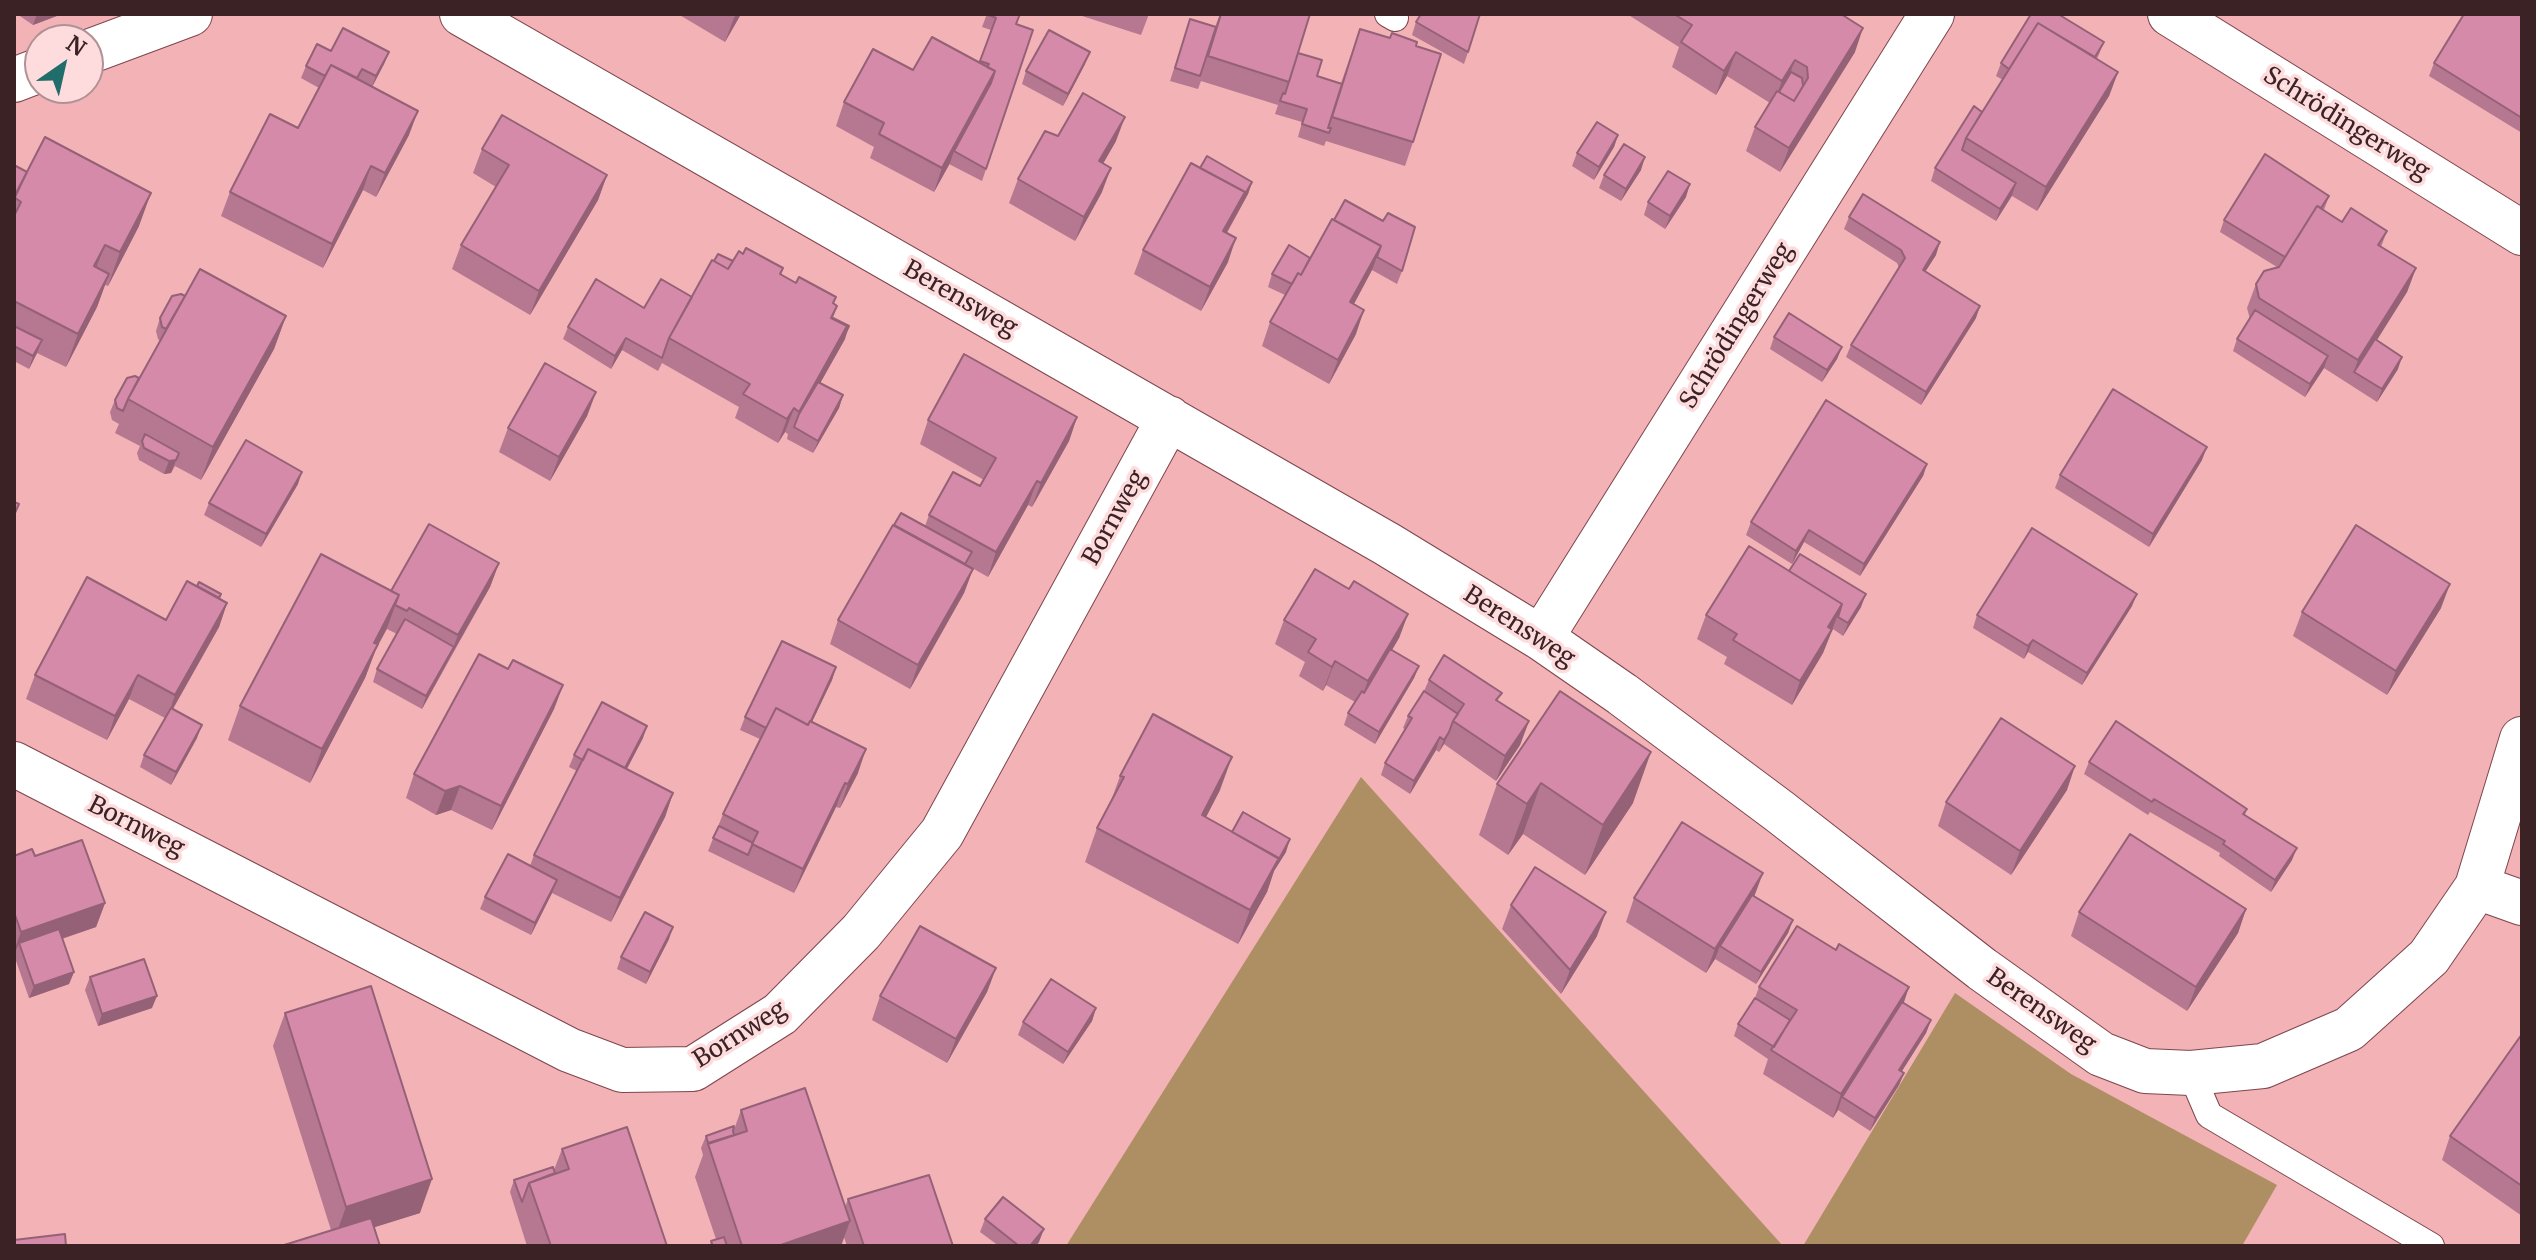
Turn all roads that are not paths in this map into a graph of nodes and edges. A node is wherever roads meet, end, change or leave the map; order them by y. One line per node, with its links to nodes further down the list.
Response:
1 (190, 14): 5 (street)
2 (462, 14): 7 (street, Berensweg)
3 (1932, 14): 8 (street, Schrödingerweg)
4 (2170, 14): 6 (street, Schrödingerweg)
5 (104, 46)
6 (2522, 233)
7 (1169, 418): 8 (street, Berensweg); 10 (street, Bornweg)
8 (1541, 638): 13 (street, Berensweg)
9 (2522, 739): 11 (street, Berensweg)
10 (14, 764)
11 (2477, 887): 12 (street); 13 (street, Berensweg)
12 (2522, 903)
13 (2191, 1073): 14 (lane)
14 (2431, 1246)

